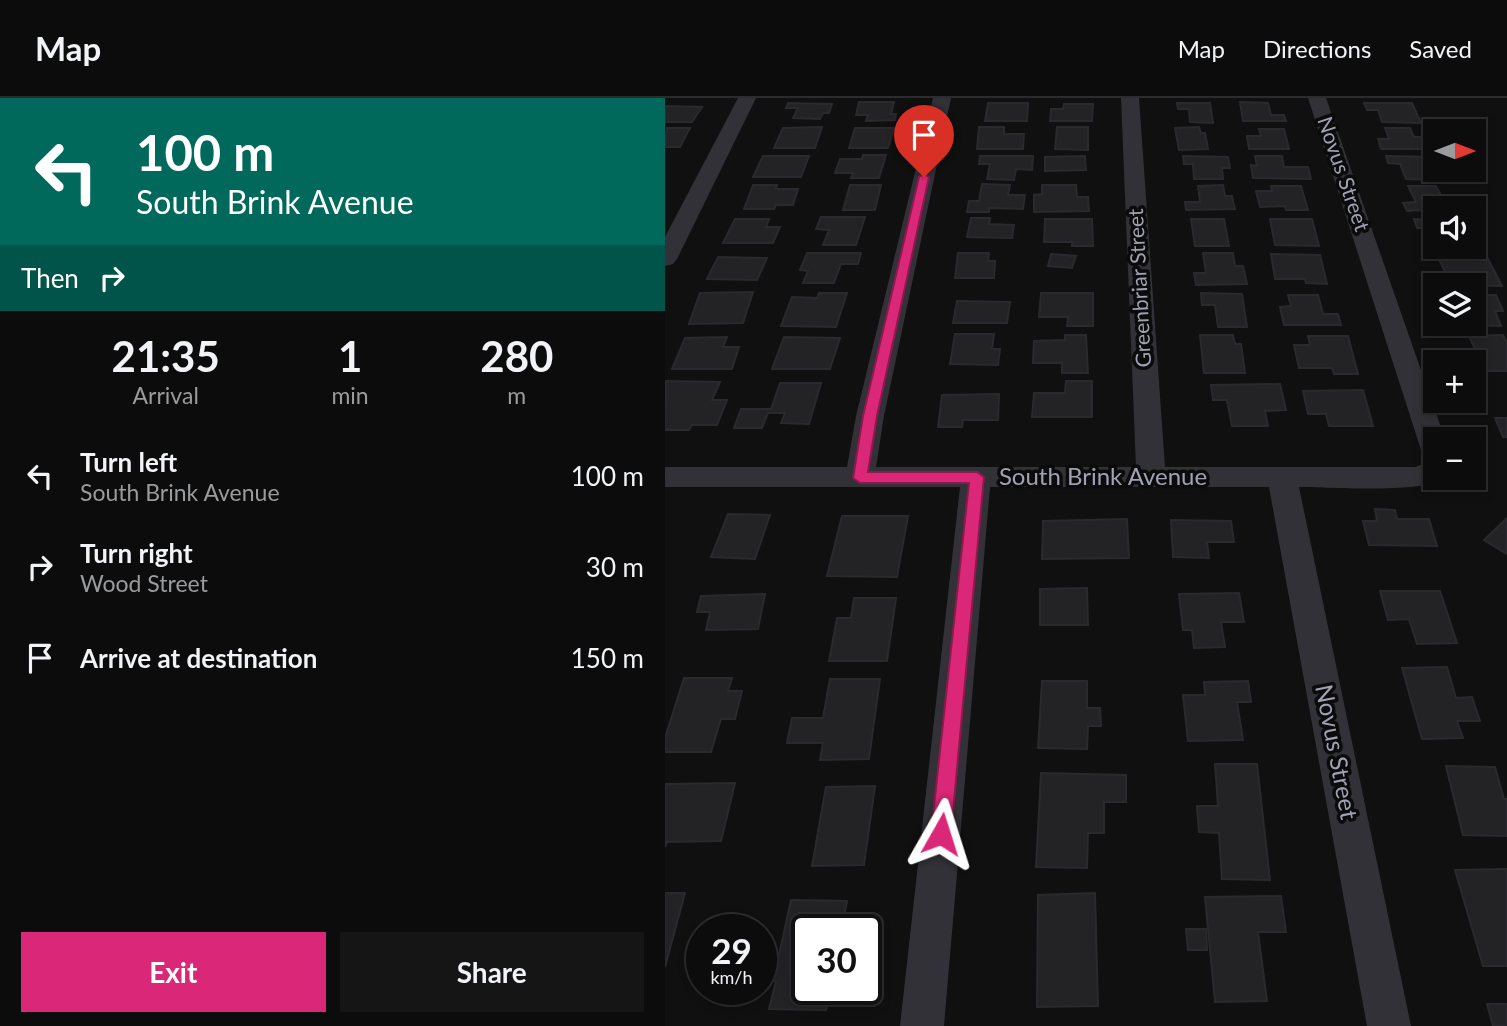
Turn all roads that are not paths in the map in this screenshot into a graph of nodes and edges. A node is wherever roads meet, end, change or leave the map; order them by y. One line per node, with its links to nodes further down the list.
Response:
1 (747, 98): 5 (street)
2 (942, 98): 9 (street)
3 (1131, 98): 10 (street, Greenbriar Street)
4 (1317, 98): 6 (street, Novus Street)
5 (665, 258)
6 (1427, 427)
7 (1423, 474): 11 (street, South Brink Avenue)
8 (977, 477): 9 (street, South Brink Avenue); 10 (street, South Brink Avenue); 13 (street)
9 (860, 478): 12 (street, South Brink Avenue)
10 (1151, 478): 11 (street, South Brink Avenue)
11 (1282, 478): 14 (street, Novus Street)
12 (667, 482)
13 (922, 1026)
14 (1389, 1026)

